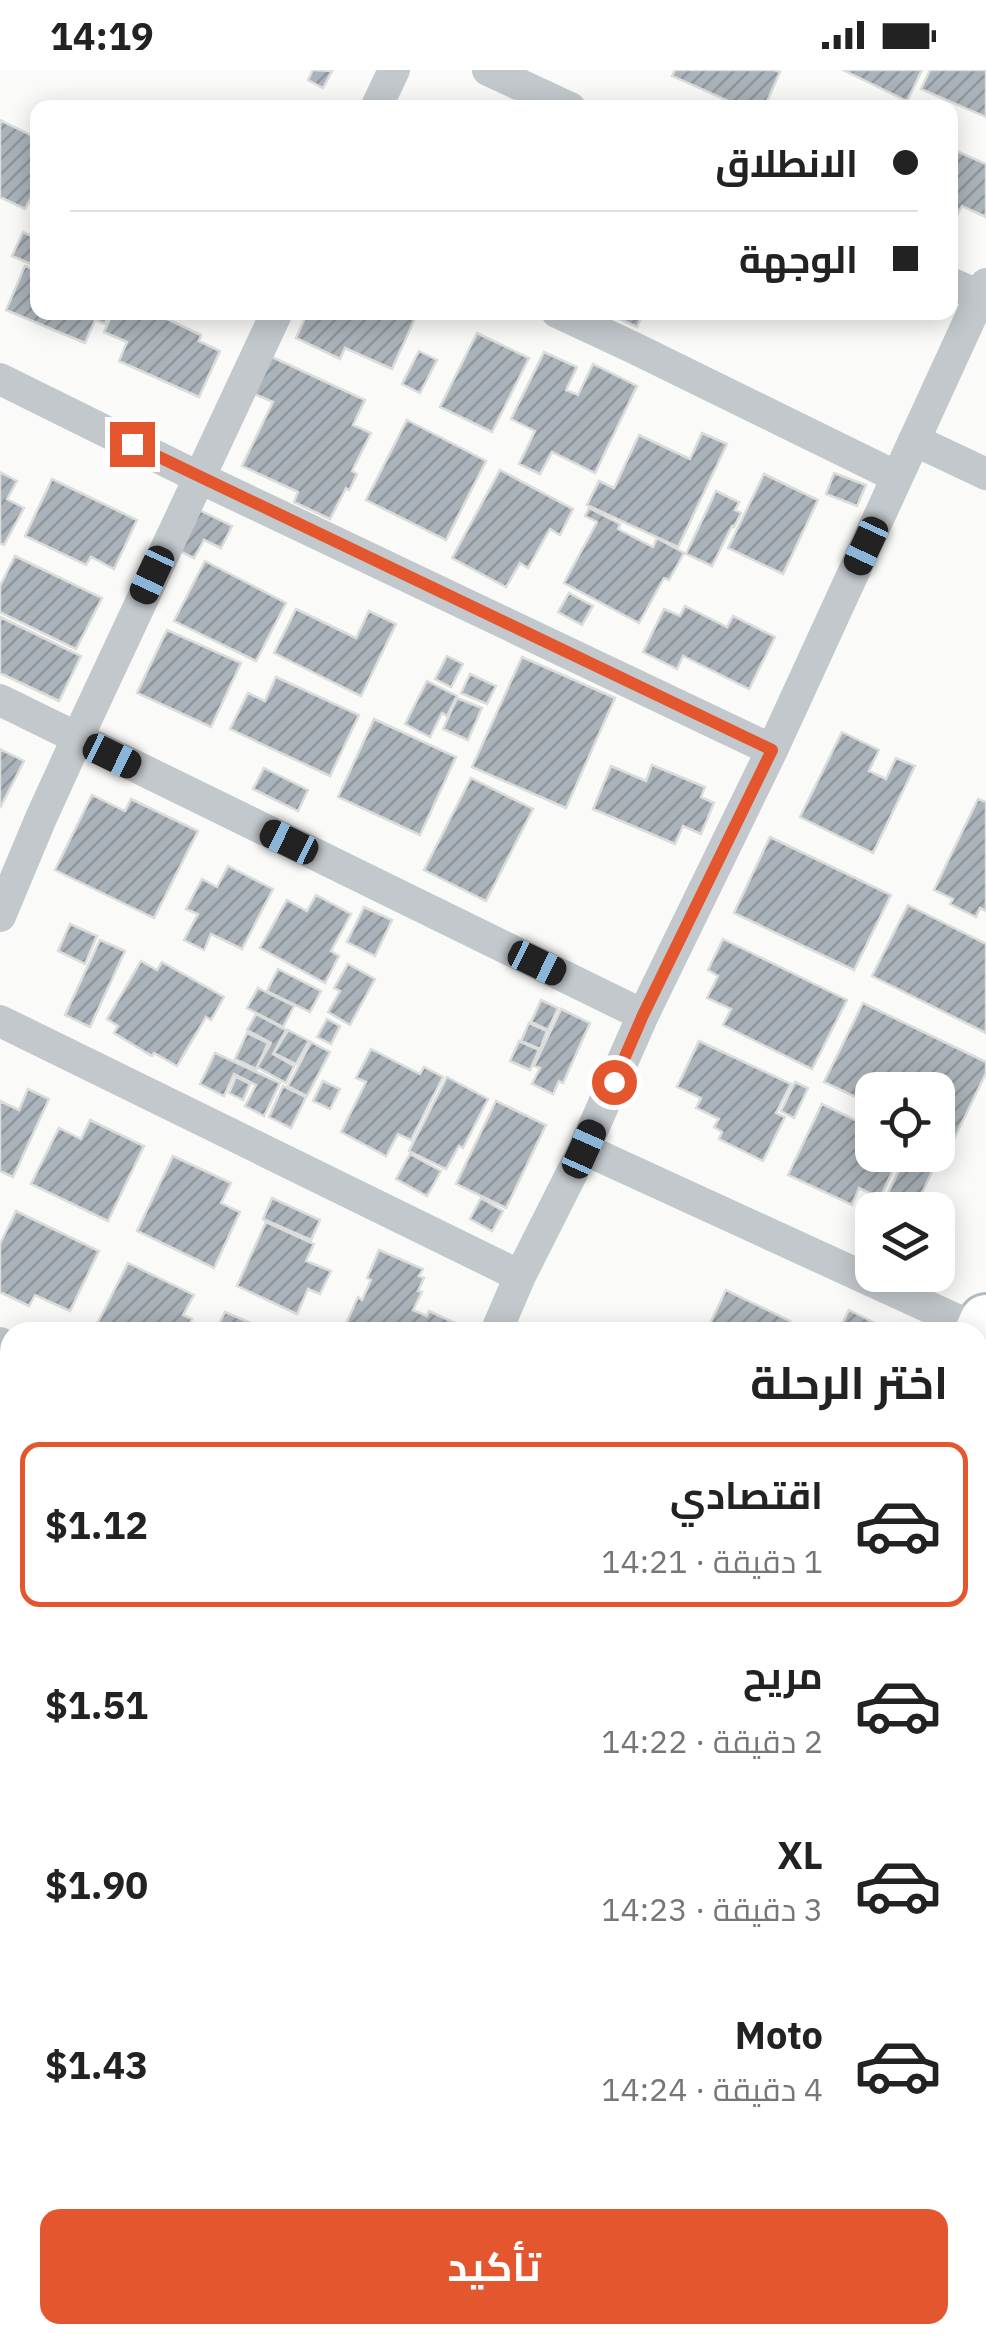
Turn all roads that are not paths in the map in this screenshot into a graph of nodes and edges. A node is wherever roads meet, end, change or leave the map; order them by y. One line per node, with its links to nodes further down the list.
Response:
1 (394, 70): 3 (street)
2 (488, 70): 4 (street)
3 (380, 100)
4 (553, 100)
5 (958, 284): 6 (street)
6 (983, 290): 10 (street)
7 (273, 320): 12 (street)
8 (574, 320): 13 (street)
9 (0, 379): 12 (street)
10 (914, 440): 11 (street); 13 (street)
11 (986, 474)
12 (198, 477): 15 (street); 16 (street)
13 (897, 478): 16 (street)
14 (0, 700): 15 (street)
15 (77, 738): 17 (street); 18 (street)
16 (772, 750): 18 (street)
17 (0, 916)
18 (643, 1015): 20 (street)
19 (0, 1021): 21 (street)
20 (584, 1149): 21 (street); 23 (street)
21 (520, 1276): 22 (street)
22 (500, 1322)
23 (964, 1322)

